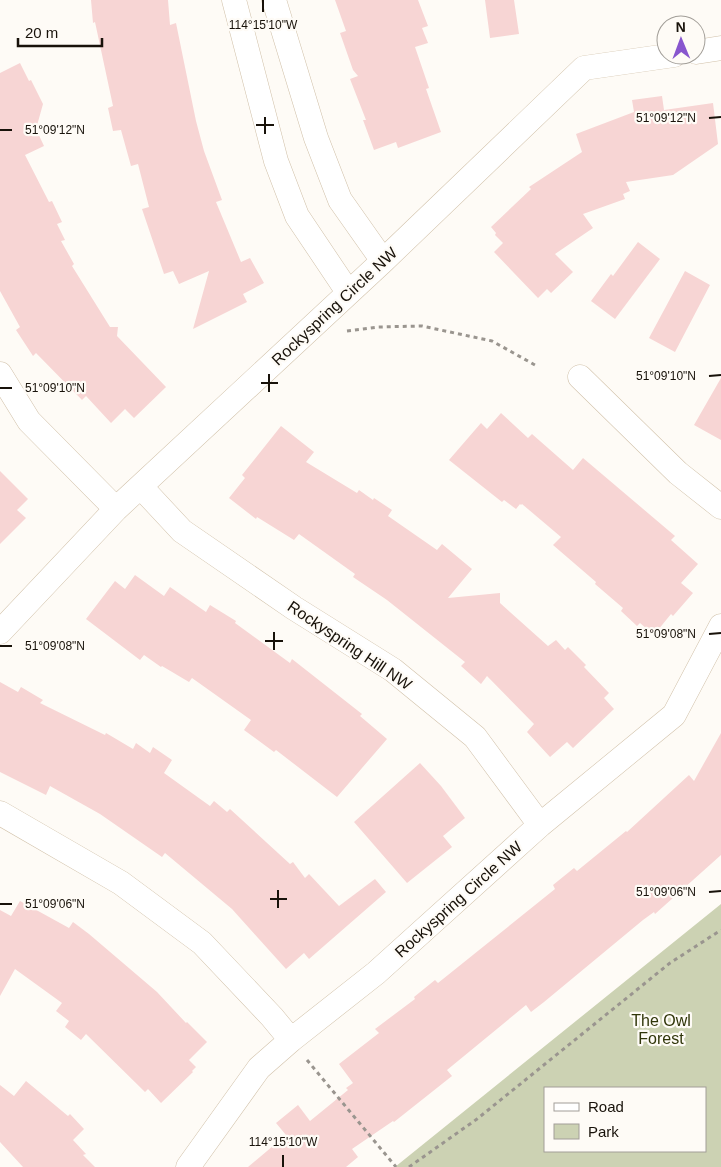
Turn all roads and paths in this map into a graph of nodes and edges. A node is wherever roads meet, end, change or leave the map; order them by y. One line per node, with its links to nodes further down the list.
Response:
1 (234, 0): 7 (street)
2 (274, 0): 6 (street)
3 (721, 48): 4 (street)
4 (706, 50)
5 (656, 58): 6 (street, Rockyspring Circle NW)
6 (383, 261): 7 (street, Rockyspring Circle NW)
7 (348, 292): 12 (street, Rockyspring Circle NW)
8 (342, 331): 9 (path)
9 (535, 366)
10 (0, 374): 14 (street)
11 (580, 377): 13 (street)
12 (141, 487): 14 (street, Rockyspring Circle NW); 18 (street, Rockyspring Hill NW)
13 (721, 507)
14 (116, 509): 16 (street, Rockyspring Circle NW)
15 (721, 626): 18 (street, Rockyspring Circle NW)
16 (0, 632)
17 (0, 813): 20 (street)
18 (540, 825): 20 (street, Rockyspring Circle NW)
19 (721, 930): 23 (path)
20 (291, 1040): 21 (street, Rockyspring Circle NW); 22 (path)
21 (188, 1167)
22 (396, 1167)
23 (408, 1167)

